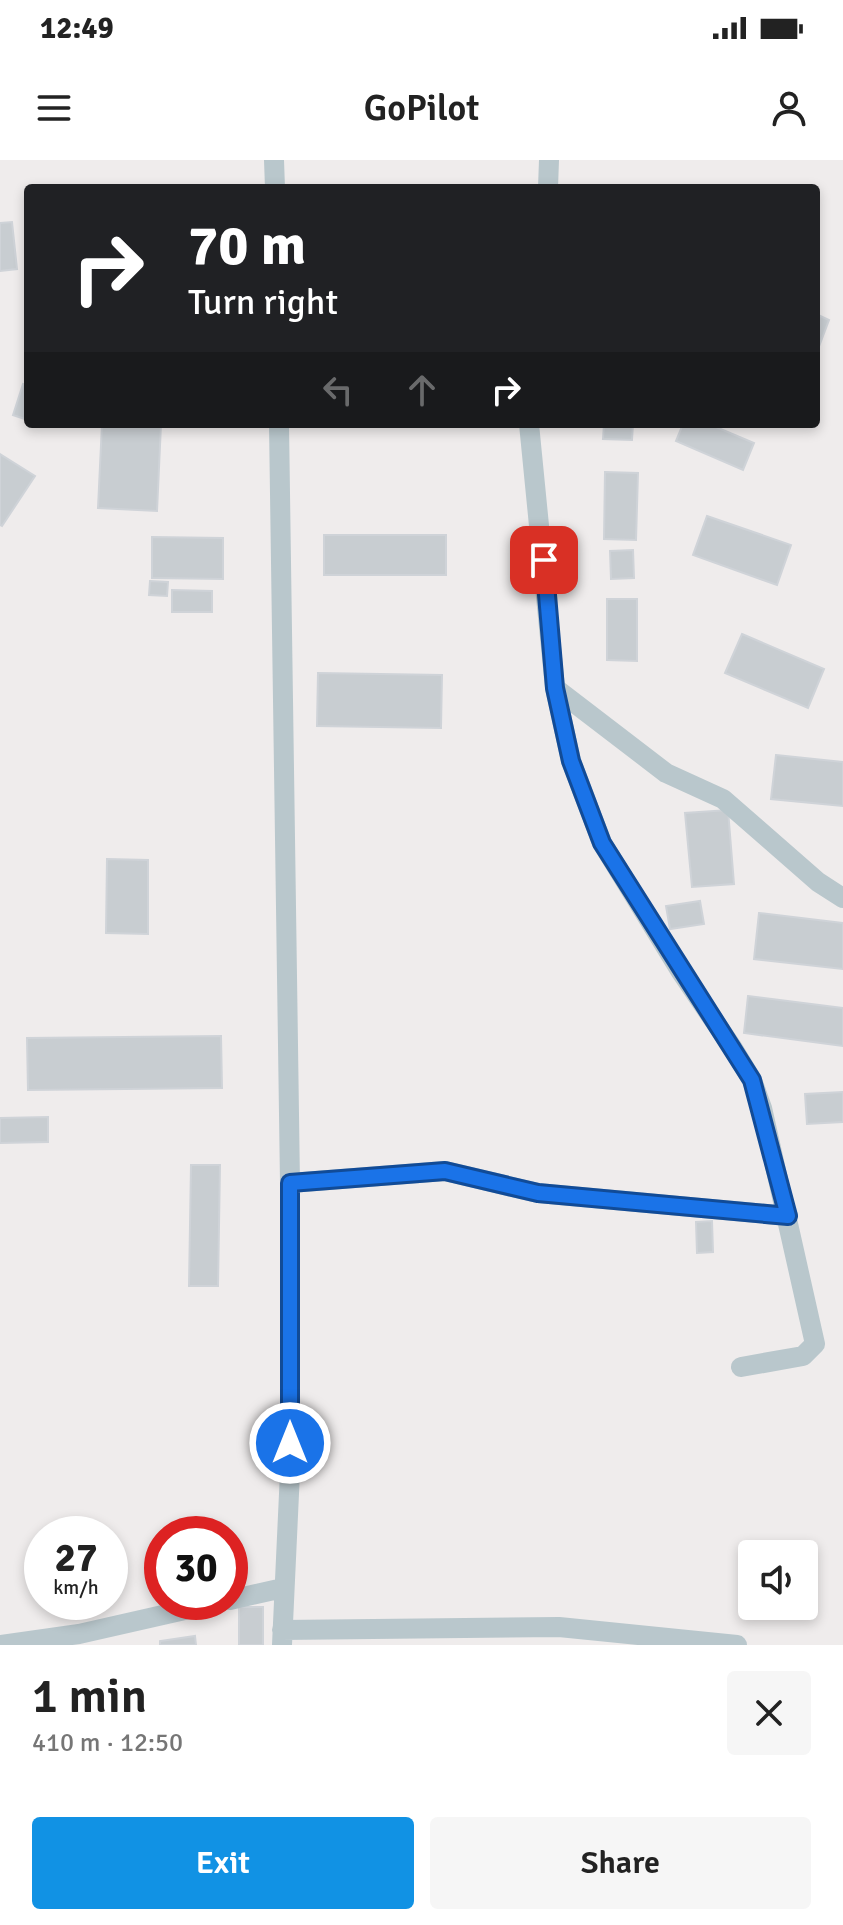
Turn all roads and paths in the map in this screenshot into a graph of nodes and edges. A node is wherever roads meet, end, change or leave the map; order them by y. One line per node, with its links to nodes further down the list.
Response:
1 (274, 160): 3 (street)
2 (549, 160): 4 (street)
3 (275, 184)
4 (548, 184)
5 (279, 428): 9 (street)
6 (529, 428): 7 (street)
7 (555, 688): 8 (street); 10 (street)
8 (843, 898)
9 (290, 1183): 10 (street); 12 (street)
10 (788, 1216): 11 (street)
11 (741, 1367)
12 (283, 1588): 13 (street); 15 (street)
13 (248, 1596)
14 (144, 1619): 16 (street)
15 (282, 1638): 17 (street)
16 (0, 1645)
17 (737, 1645)

